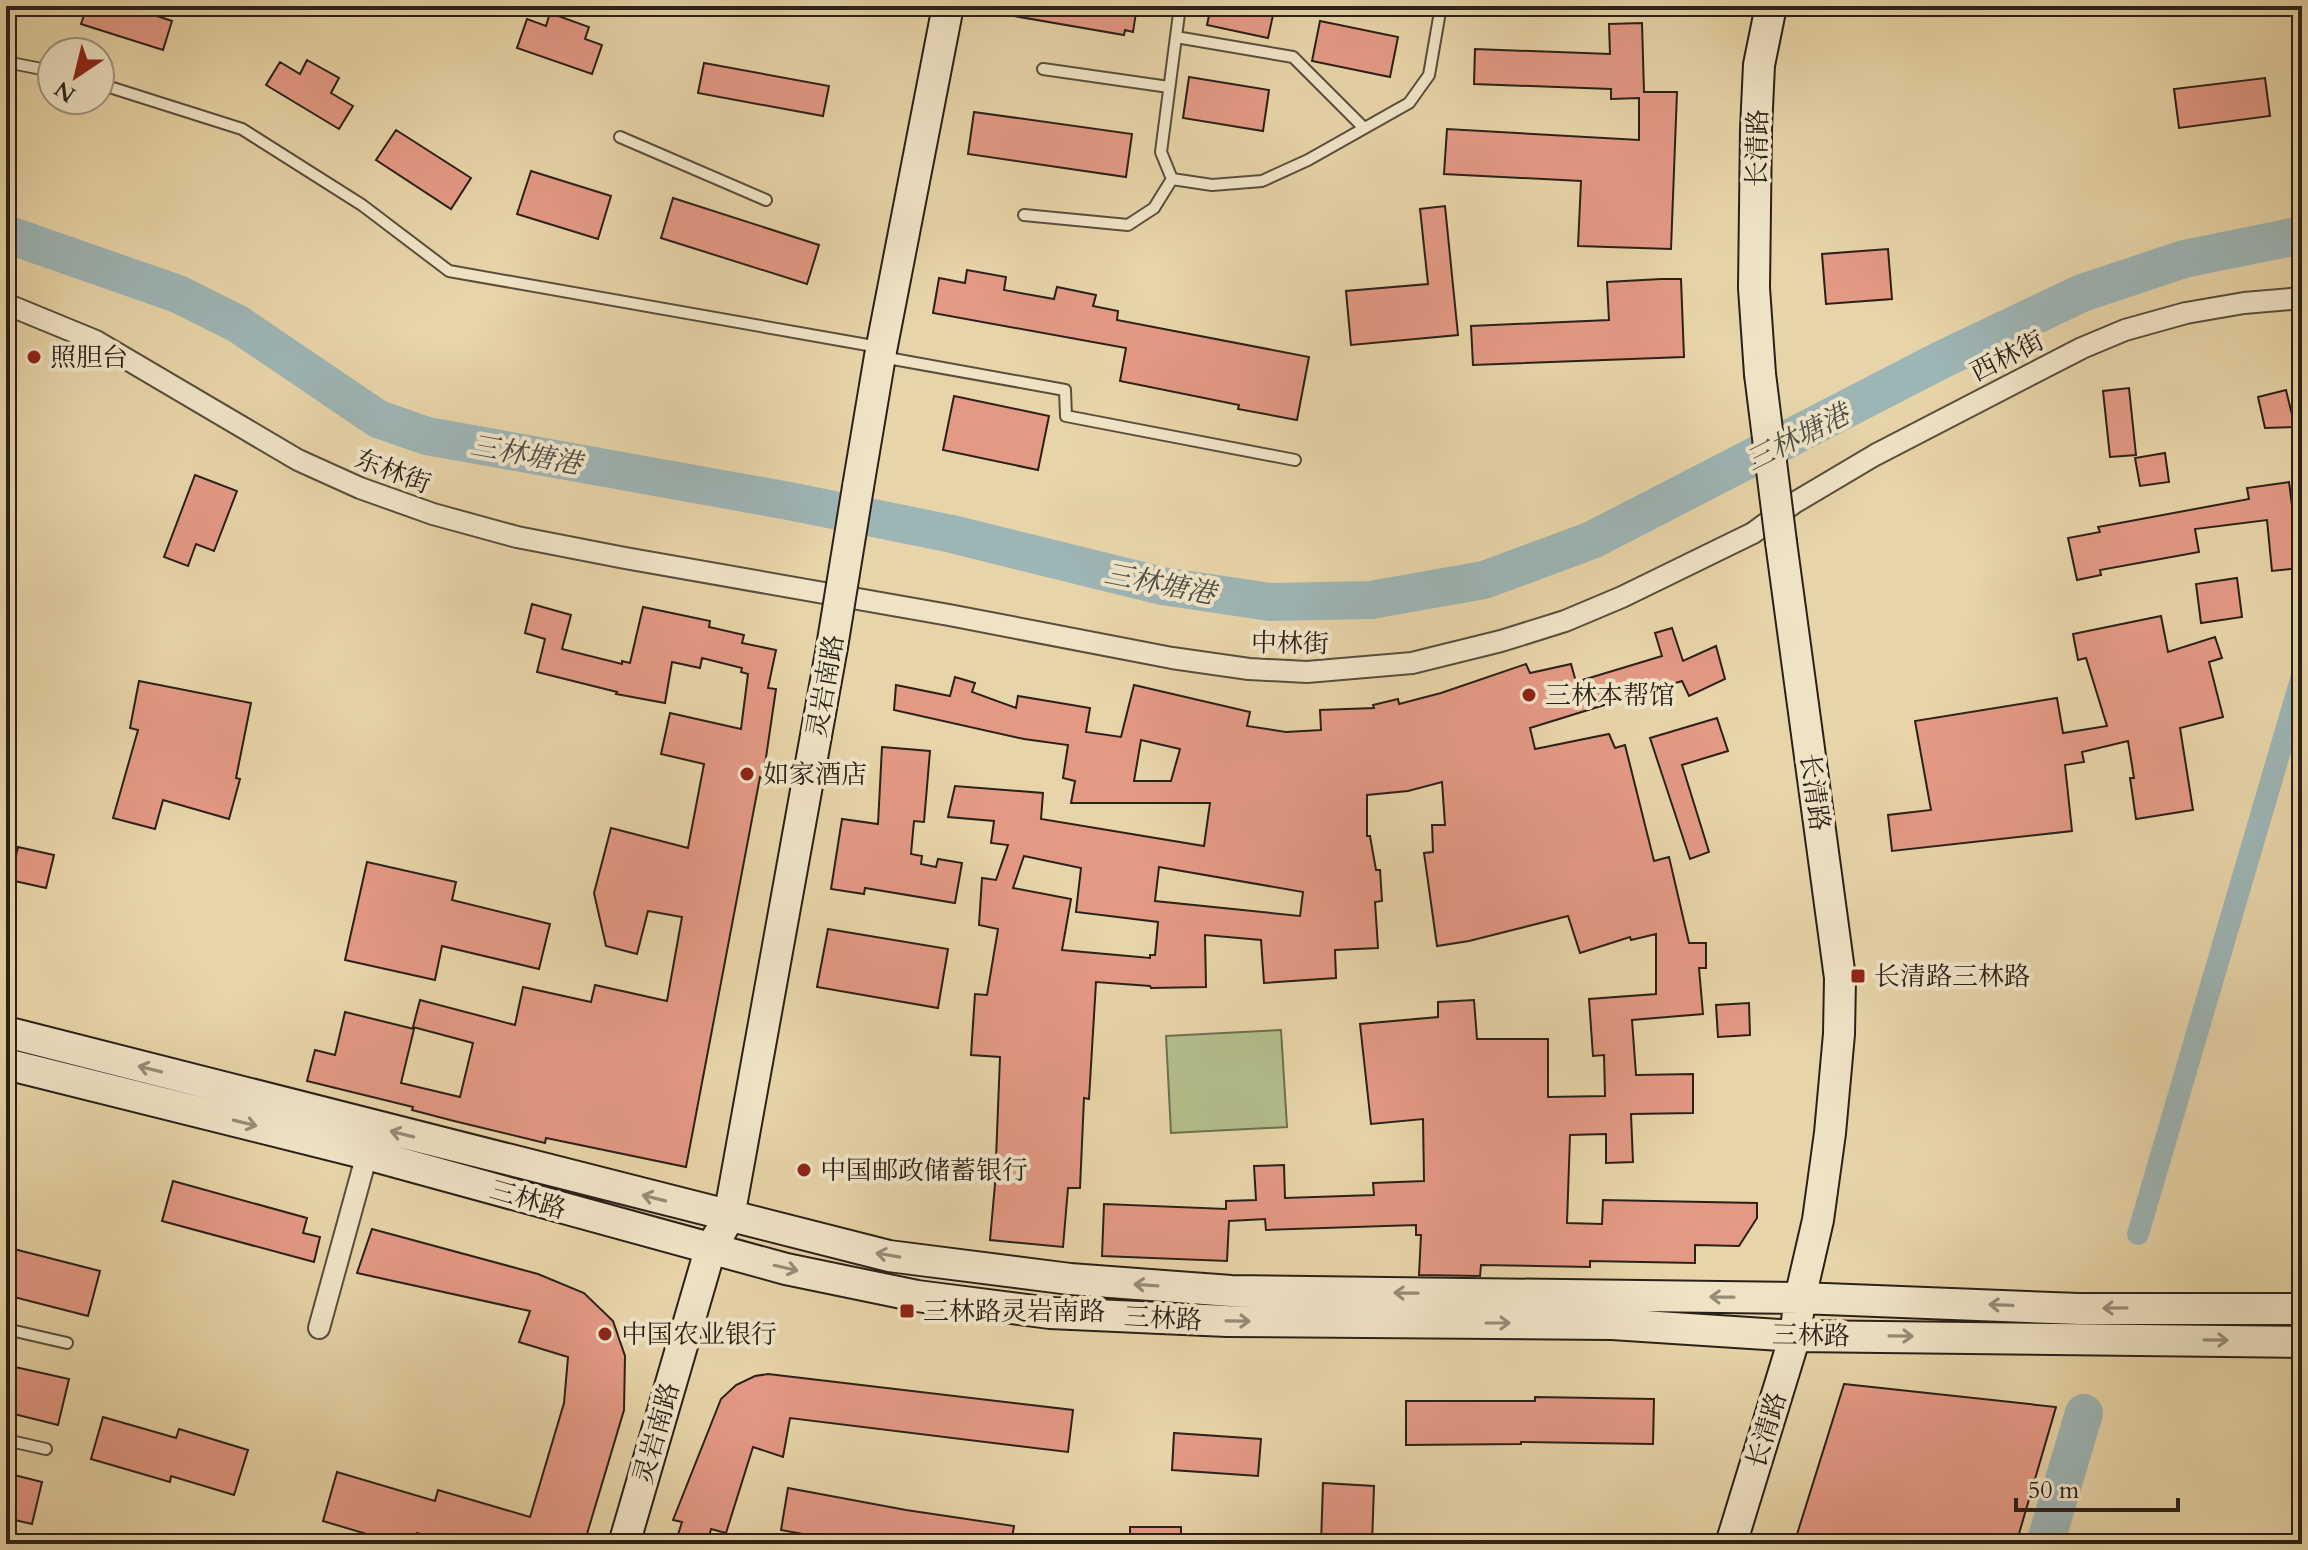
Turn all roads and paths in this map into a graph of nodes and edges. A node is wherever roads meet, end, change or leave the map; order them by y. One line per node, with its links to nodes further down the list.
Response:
1 (948, 6): 18 (main road, 灵岩南路)
2 (1180, 6): 5 (lane)
3 (1441, 6): 11 (lane)
4 (1771, 12): 20 (main road, 长清路, bridge)
5 (1176, 37): 9 (lane); 11 (lane)
6 (6, 62): 7 (lane)
7 (36, 68)
8 (1043, 69): 9 (lane)
9 (1169, 87): 13 (lane)
10 (116, 89): 18 (lane)
11 (1364, 128): 13 (lane)
12 (620, 137): 14 (lane)
13 (1172, 179): 15 (lane)
14 (766, 200)
15 (1024, 215)
16 (2302, 298): 20 (street, 西林街)
17 (6, 304): 21 (street, 东林街)
18 (880, 352): 19 (lane); 25 (main road, 灵岩南路, bridge)
19 (1295, 460)
20 (1771, 534): 21 (street, 中林街); 27 (main road, 长清路)
21 (797, 589)
22 (6, 1032): 25 (main road, 三林路, one-way to 22)
23 (6, 1064): 24 (main road, 三林路, one-way to 24)
24 (367, 1154): 26 (main road, 三林路); 29 (street)
25 (729, 1217): 26 (main road, 灵岩南路); 27 (main road, 三林路, one-way to 25)
26 (710, 1250): 31 (main road, 三林路, one-way to 31); 36 (main road, 灵岩南路)
27 (1800, 1298): 28 (main road, 三林路, one-way to 27); 31 (main road, 长清路)
28 (2302, 1309)
29 (319, 1328)
30 (6, 1329): 33 (lane)
31 (1795, 1336): 32 (main road, 三林路, one-way to 32); 37 (main road, 长清路)
32 (2302, 1342)
33 (67, 1343)
34 (6, 1440): 35 (lane)
35 (46, 1449)
36 (624, 1544)
37 (1731, 1544)

